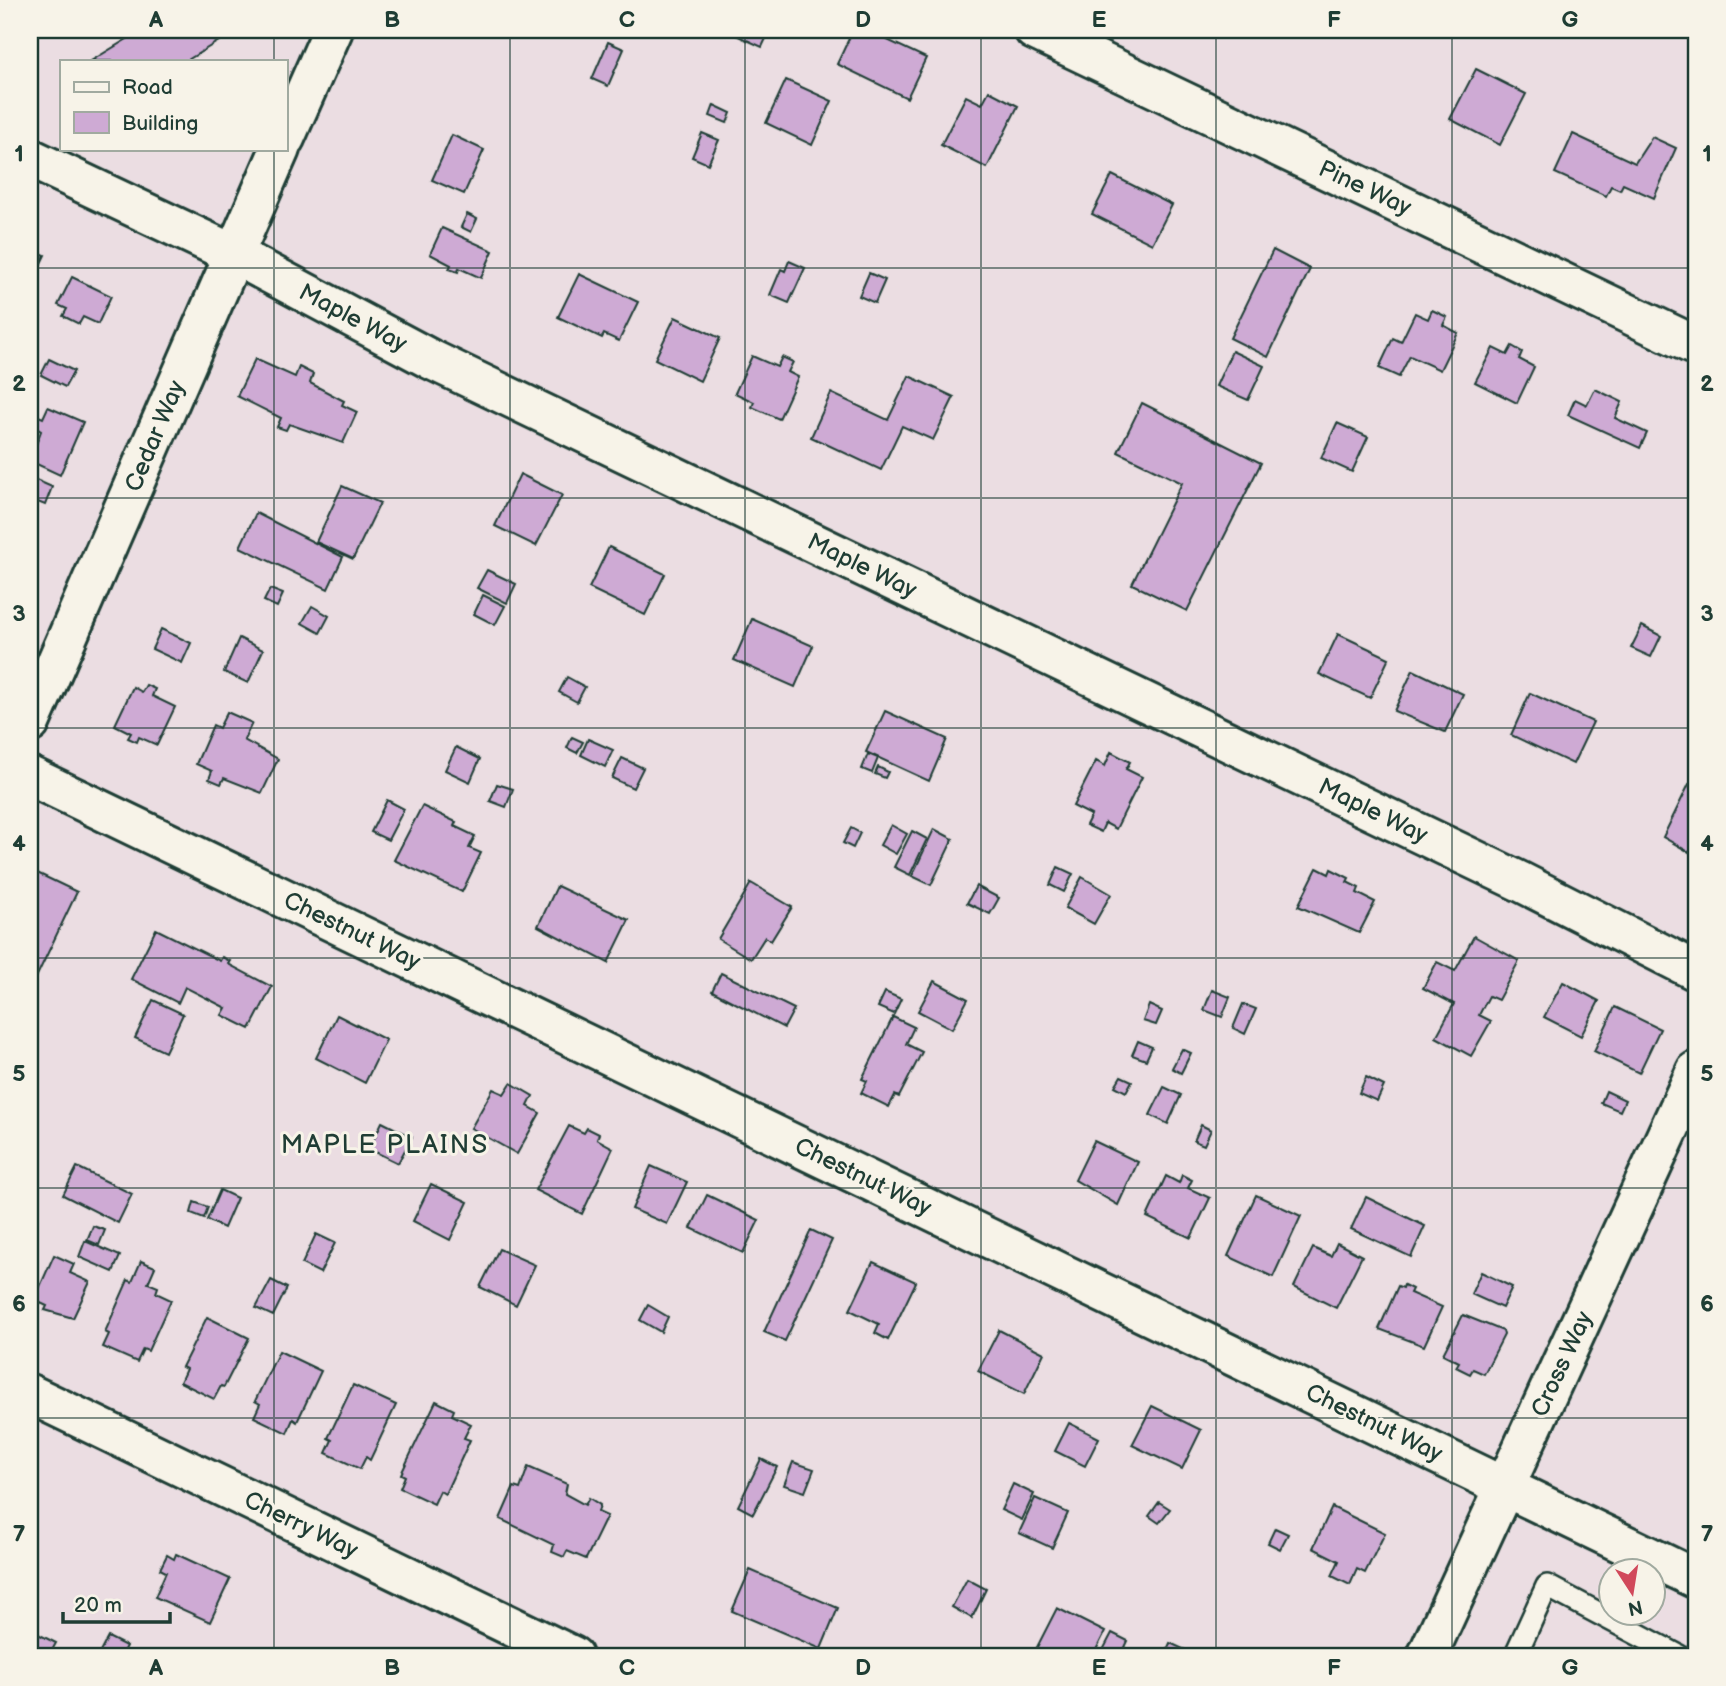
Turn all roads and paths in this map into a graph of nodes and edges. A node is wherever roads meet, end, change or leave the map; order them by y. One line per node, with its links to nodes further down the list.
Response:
1 (333, 30): 3 (street)
2 (1034, 30): 7 (street, Pine Way)
3 (287, 134)
4 (280, 150): 6 (street, Cedar Way)
5 (30, 158): 6 (street, Maple Way)
6 (233, 254): 8 (street, Cedar Way); 10 (street, Maple Way)
7 (1696, 346)
8 (30, 723)
9 (30, 776): 13 (street, Chestnut Way)
10 (1696, 971)
11 (1696, 1071): 13 (street, Cross Way)
12 (30, 1394): 15 (street, Cherry Way)
13 (1506, 1487): 14 (street, Chestnut Way); 16 (street, Cross Way)
14 (1696, 1579)
15 (573, 1656)
16 (1427, 1656)
17 (1515, 1656): 18 (lane)
18 (1679, 1656)

